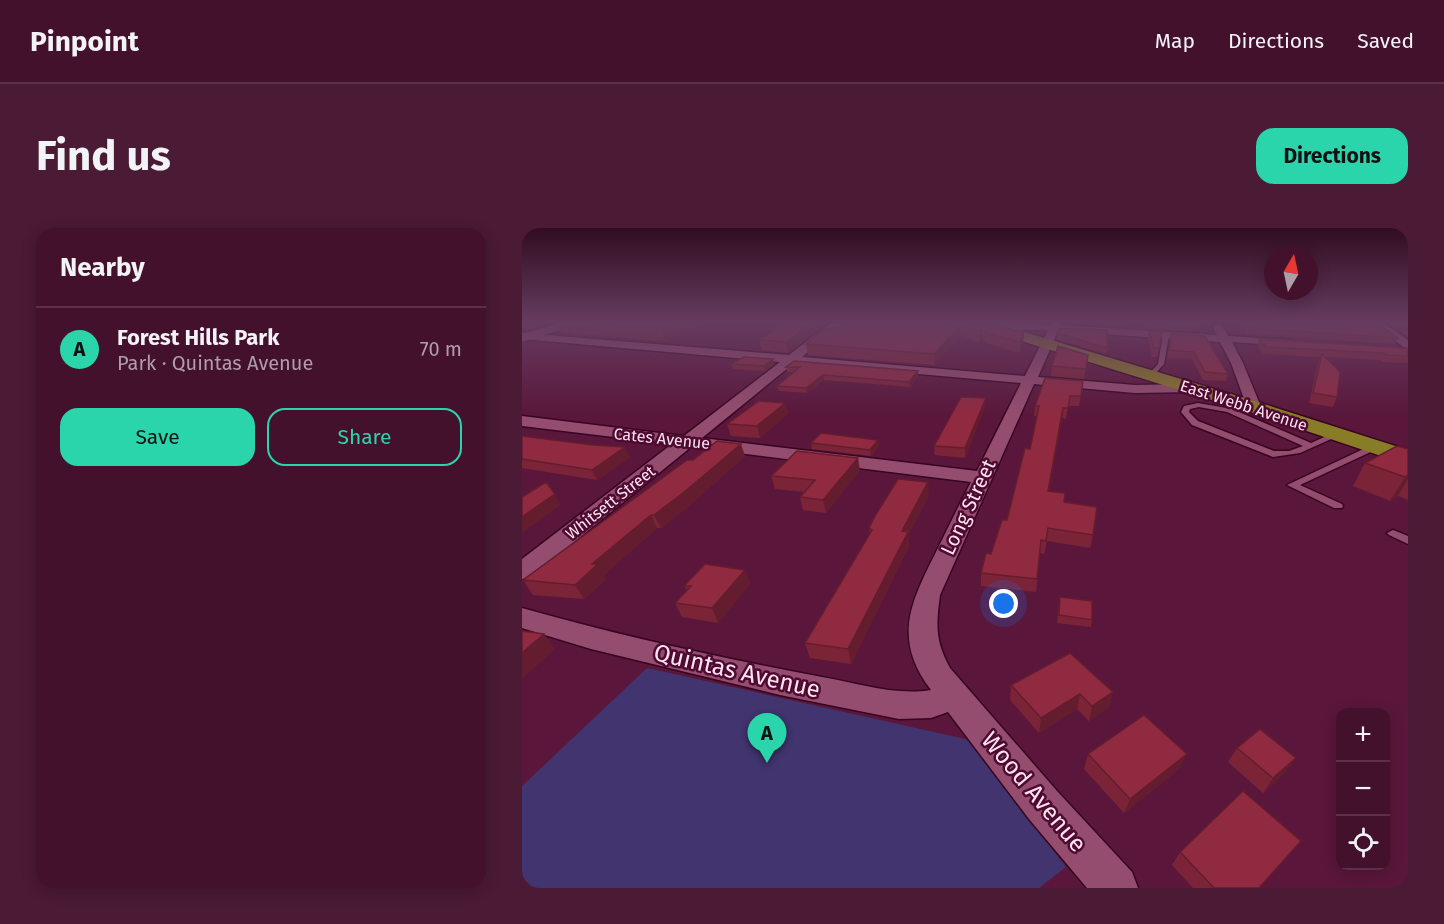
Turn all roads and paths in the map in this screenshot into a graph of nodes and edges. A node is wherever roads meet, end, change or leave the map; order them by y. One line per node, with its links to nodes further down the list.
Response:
1 (708, 353): 7 (street)
2 (802, 353): 7 (street, Whitsett Street)
3 (1042, 353): 9 (street, Long Street)
4 (1102, 353): 8 (highway, East Webb Avenue)
5 (1163, 353): 8 (lane)
6 (1231, 353): 11 (street)
7 (792, 360): 9 (street); 14 (street, Whitsett Street)
8 (1151, 375): 10 (highway, East Webb Avenue)
9 (1029, 379): 10 (street); 18 (street, Long Street)
10 (1192, 388): 11 (highway, East Webb Avenue)
11 (1254, 407): 13 (highway, East Webb Avenue)
12 (522, 421): 14 (street, Cates Avenue)
13 (1336, 435): 15 (lane); 16 (highway, East Webb Avenue)
14 (687, 441): 18 (street, Cates Avenue); 22 (street, Whitsett Street)
15 (1310, 446): 15 (lane)
16 (1374, 447): 17 (highway, East Webb Avenue); 19 (lane)
17 (1408, 458)
18 (981, 477): 24 (street, Long Street)
19 (1338, 506)
20 (1393, 533): 21 (lane)
21 (1408, 541)
22 (522, 571)
23 (522, 618): 24 (street, Quintas Avenue)
24 (952, 695): 25 (street, Wood Avenue)
25 (1116, 888)

